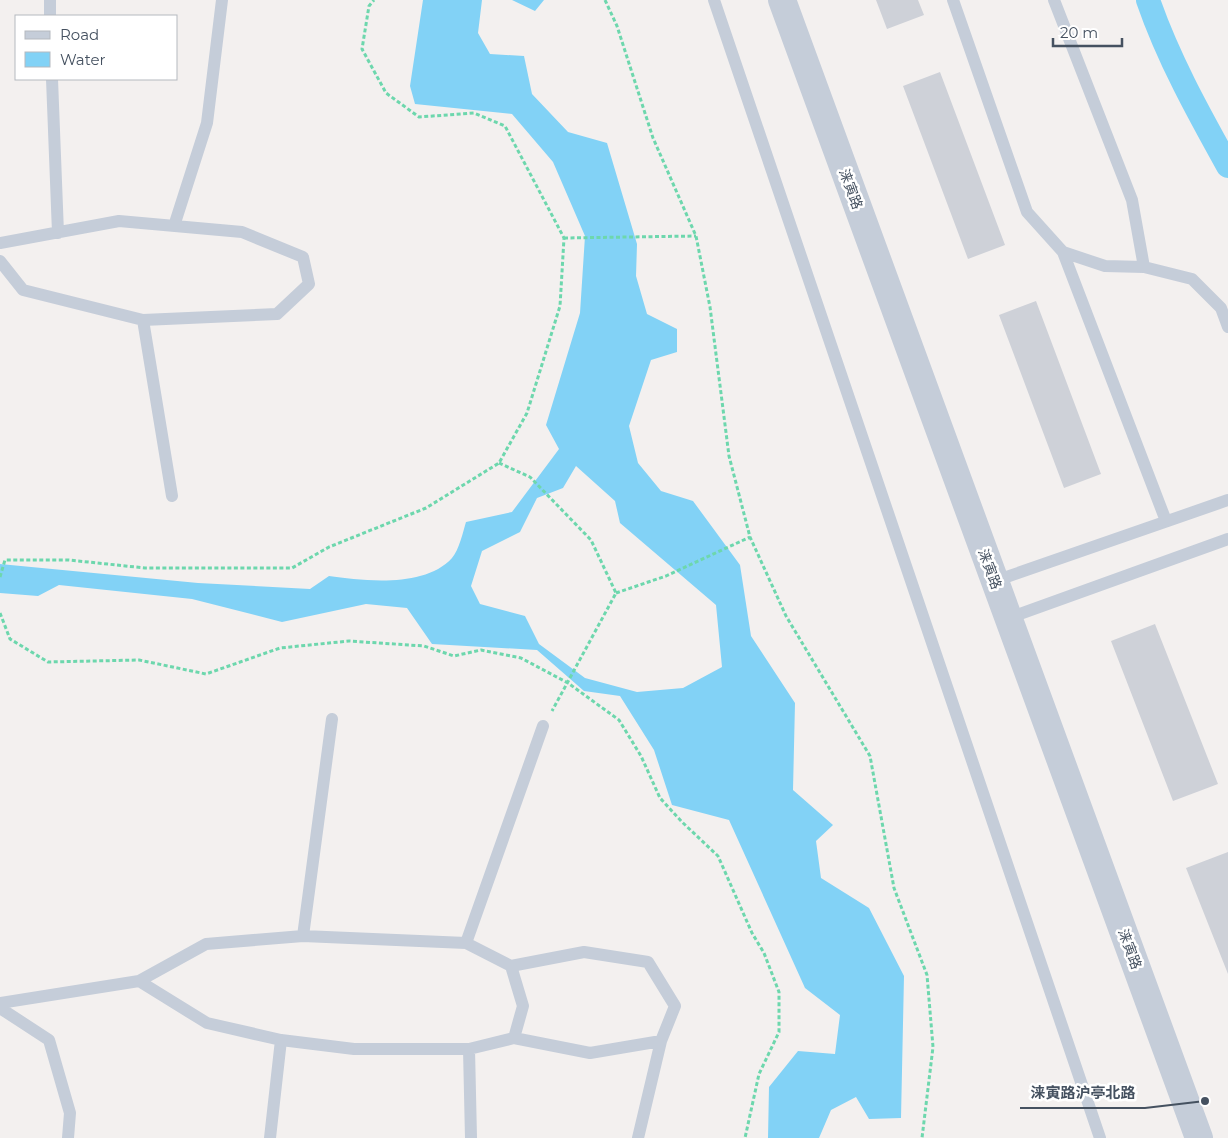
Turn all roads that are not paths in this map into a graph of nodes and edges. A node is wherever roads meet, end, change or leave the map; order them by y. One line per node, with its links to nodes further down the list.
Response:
1 (50, 0): 7 (lane)
2 (222, 0): 9 (lane)
3 (714, 0): 39 (lane)
4 (782, 0): 21 (street, 涞寅路)
5 (953, 0): 12 (lane)
6 (1054, 0): 14 (lane)
7 (50, 15)
8 (52, 80): 10 (lane)
9 (174, 226): 10 (lane); 15 (lane)
10 (58, 233): 11 (lane)
11 (0, 243)
12 (1063, 252): 14 (lane); 19 (lane)
13 (0, 261): 15 (lane)
14 (1144, 267): 16 (lane)
15 (143, 320): 17 (lane)
16 (1228, 327)
17 (172, 496)
18 (1228, 500): 19 (lane)
19 (1166, 521): 21 (lane)
20 (1228, 539): 22 (lane)
21 (995, 582): 22 (street, 涞寅路)
22 (1009, 618): 40 (street, 涞寅路)
23 (332, 719): 25 (lane)
24 (543, 726): 26 (lane)
25 (303, 936): 26 (lane); 28 (lane)
26 (466, 943): 27 (lane)
27 (511, 966): 31 (lane); 33 (lane)
28 (139, 981): 29 (lane); 32 (lane)
29 (0, 1003)
30 (0, 1008): 35 (lane)
31 (514, 1038): 33 (lane); 34 (lane)
32 (281, 1040): 34 (lane); 36 (lane)
33 (661, 1041): 38 (lane)
34 (469, 1049): 37 (lane)
35 (68, 1138)
36 (270, 1138)
37 (471, 1138)
38 (638, 1138)
39 (1100, 1138)
40 (1199, 1138)

